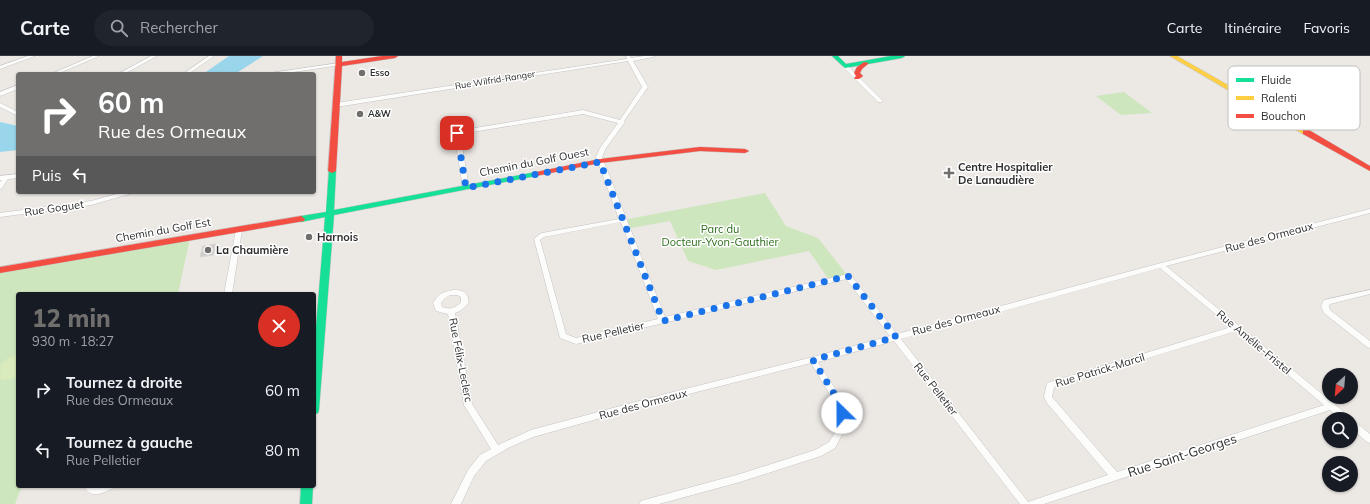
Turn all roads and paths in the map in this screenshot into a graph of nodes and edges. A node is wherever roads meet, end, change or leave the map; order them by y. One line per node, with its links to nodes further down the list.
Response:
1 (33, 56): 16 (street)
2 (96, 56): 17 (street)
3 (155, 56): 18 (street)
4 (212, 56): 19 (street)
5 (395, 56): 13 (street)
6 (653, 56): 12 (street, Rue Wilfrid-Ranger)
7 (834, 56): 15 (street)
8 (839, 56): 14 (street)
9 (902, 56): 14 (street)
10 (1173, 56): 24 (street)
11 (1180, 56): 22 (street)
12 (629, 58): 27 (street, Rue Wilfrid-Ranger); 30 (street)
13 (339, 60): 20 (street); 27 (street)
14 (871, 61): 15 (street); 21 (street)
15 (845, 66): 21 (street)
16 (0, 68)
17 (58, 72)
18 (124, 72)
19 (188, 72)
20 (280, 72)
21 (858, 78): 26 (street)
22 (1228, 84)
23 (16, 88): 25 (street)
24 (1228, 88)
25 (0, 94)
26 (880, 101)
27 (336, 105): 43 (street)
28 (0, 106): 29 (street)
29 (16, 113)
30 (622, 122): 34 (street); 40 (street)
31 (1302, 130): 36 (street)
32 (1309, 130): 35 (street)
33 (745, 150): 34 (street, Chemin du Golf Ouest)
34 (600, 162): 40 (street, Chemin du Golf Ouest); 45 (street)
35 (1370, 165)
36 (1370, 169)
37 (16, 176): 38 (street)
38 (3, 178): 39 (street)
39 (0, 187)
40 (466, 188): 43 (street, Chemin du Golf Ouest)
41 (124, 194): 44 (street, Rue Goguet)
42 (1370, 211): 47 (street, Rue des Ormeaux)
43 (330, 214): 46 (street, Chemin du Golf Est); 56 (street)
44 (0, 215)
45 (623, 220): 52 (street); 52 (street, Rue Pelletier)
46 (239, 230): 48 (street, Chemin du Golf Est); 49 (street)
47 (1161, 265): 53 (street, Rue Amélie-Fristel); 54 (street, Rue des Ormeaux)
48 (0, 270)
49 (228, 292)
50 (1370, 292): 55 (street)
51 (451, 311): 62 (street, Rue Félix-Leclerc)
52 (663, 321): 54 (street, Rue Pelletier)
53 (1238, 328): 58 (street, Rue Amélie-Fristel); 63 (street, Rue Patrick-Marcil)
54 (896, 337): 57 (street, Rue des Ormeaux); 70 (street, Rue Pelletier)
55 (1370, 345)
56 (316, 359)
57 (813, 360): 62 (street, Rue des Ormeaux); 69 (street)
58 (1331, 406): 59 (street, Rue Amélie-Fristel); 63 (street, Rue Saint-Georges)
59 (1338, 412)
60 (1358, 429): 61 (street)
61 (1370, 439)
62 (497, 450): 68 (street, Rue des Ormeaux)
63 (1116, 477): 71 (street, Rue Saint-Georges)
64 (91, 488): 65 (street)
65 (103, 488)
66 (307, 488): 67 (street)
67 (306, 504)
68 (456, 504)
69 (644, 504)
70 (1024, 504)
71 (1032, 504)

